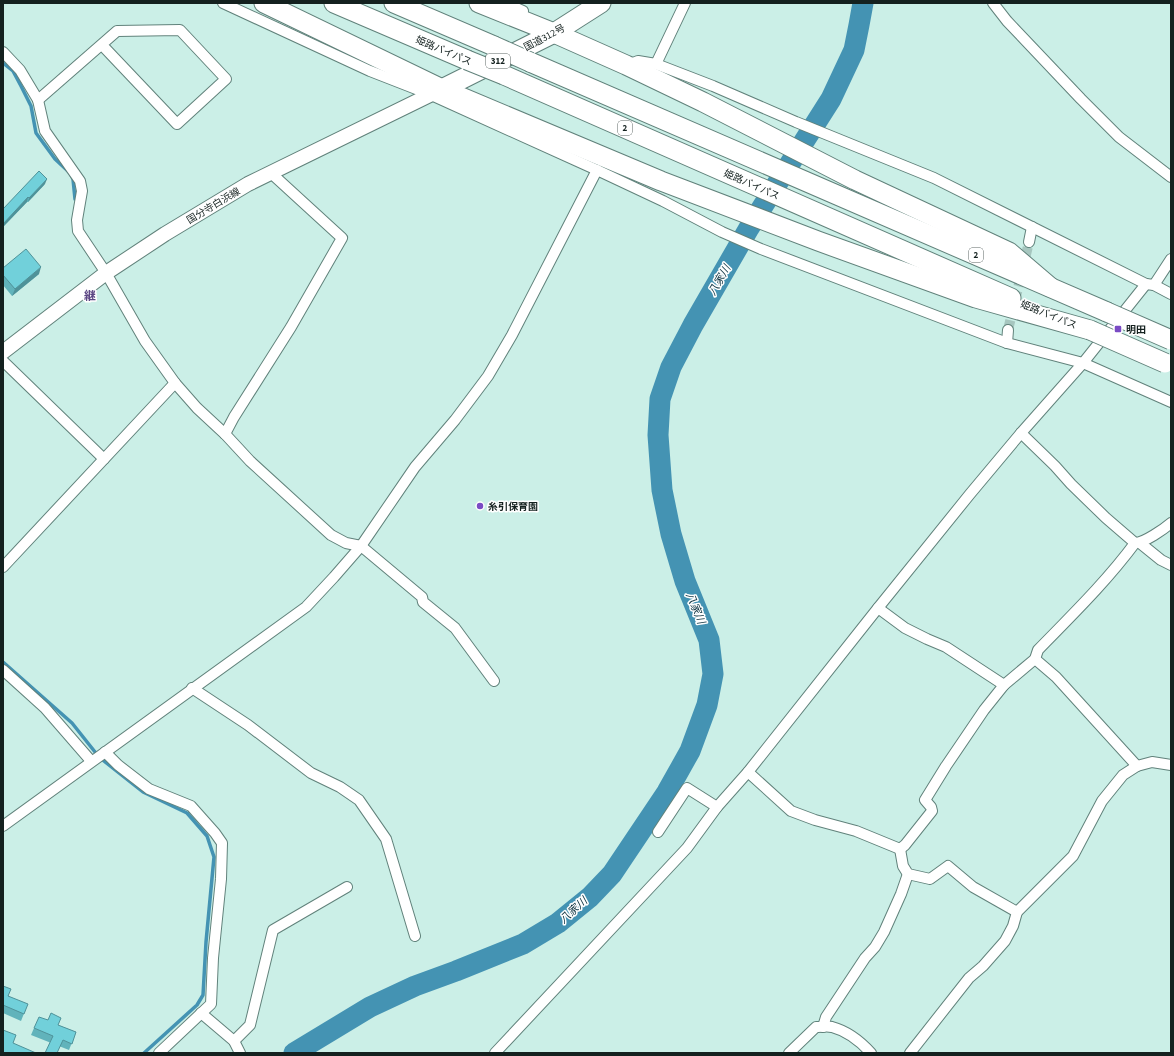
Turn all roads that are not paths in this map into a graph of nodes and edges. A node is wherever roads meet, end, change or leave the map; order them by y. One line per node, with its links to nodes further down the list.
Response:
1 (223, 3): 15 (street)
2 (264, 3): 15 (highway)
3 (334, 3): 28 (highway, 姫路バイパス / 2, bridge)
4 (394, 3): 25 (highway, 2, bridge)
5 (479, 3): 10 (highway)
6 (505, 3): 10 (street)
7 (601, 3): 10 (highway, 国道312号 / 312)
8 (686, 3): 13 (street)
9 (993, 3): 19 (street)
10 (554, 33): 14 (highway); 15 (highway, 国道312号 / 312)
11 (102, 45): 11 (street); 16 (street)
12 (3, 52): 16 (street)
13 (656, 64): 14 (street); 20 (street)
14 (626, 65): 25 (highway)
15 (436, 92): 17 (street); 18 (main road, 国分寺白浜線); 28 (highway)
16 (38, 100): 23 (street)
17 (597, 170): 30 (street); 42 (street)
18 (271, 173): 23 (main road, 国分寺白浜線); 38 (street)
19 (1171, 177)
20 (1032, 227): 21 (street); 24 (street)
21 (1029, 242)
22 (1171, 260): 24 (street)
23 (106, 273): 31 (main road, 国分寺白浜線); 35 (street)
24 (1150, 284): 26 (street); 33 (street)
25 (1050, 287): 29 (highway, 2, bridge)
26 (1171, 294)
27 (1008, 330): 30 (street)
28 (1090, 330): 34 (highway, 姫路バイパス / 2, bridge)
29 (1171, 340)
30 (1007, 343): 33 (street)
31 (3, 352)
32 (3, 361): 39 (street)
33 (1083, 363): 36 (street); 37 (street)
34 (1168, 365)
35 (176, 383): 38 (street); 39 (street)
36 (1171, 402)
37 (1021, 433): 41 (street); 45 (street)
38 (225, 434): 42 (street)
39 (104, 459): 44 (street)
40 (1171, 523): 41 (street)
41 (1138, 543): 43 (street); 46 (street)
42 (361, 546): 48 (street); 50 (street)
43 (1171, 565)
44 (3, 567)
45 (878, 608): 49 (street); 55 (street)
46 (1035, 659): 49 (street); 54 (street)
47 (3, 670): 52 (street)
48 (494, 682)
49 (1004, 685): 59 (street)
50 (192, 688): 51 (street); 63 (street)
51 (105, 752): 52 (street); 64 (street)
52 (91, 761): 57 (street)
53 (1171, 765): 54 (street)
54 (1138, 766): 62 (street)
55 (748, 772): 56 (street); 59 (street)
56 (717, 806): 58 (street); 69 (street)
57 (3, 826)
58 (658, 832)
59 (900, 849): 60 (street)
60 (908, 874): 62 (street); 65 (street)
61 (347, 887): 66 (street)
62 (1017, 912): 72 (street)
63 (415, 936)
64 (201, 1013): 66 (street); 67 (street)
65 (823, 1027): 70 (street); 71 (street)
66 (234, 1041): 68 (street)
67 (159, 1053)
68 (240, 1053)
69 (495, 1053)
70 (789, 1053)
71 (871, 1053)
72 (910, 1053)

